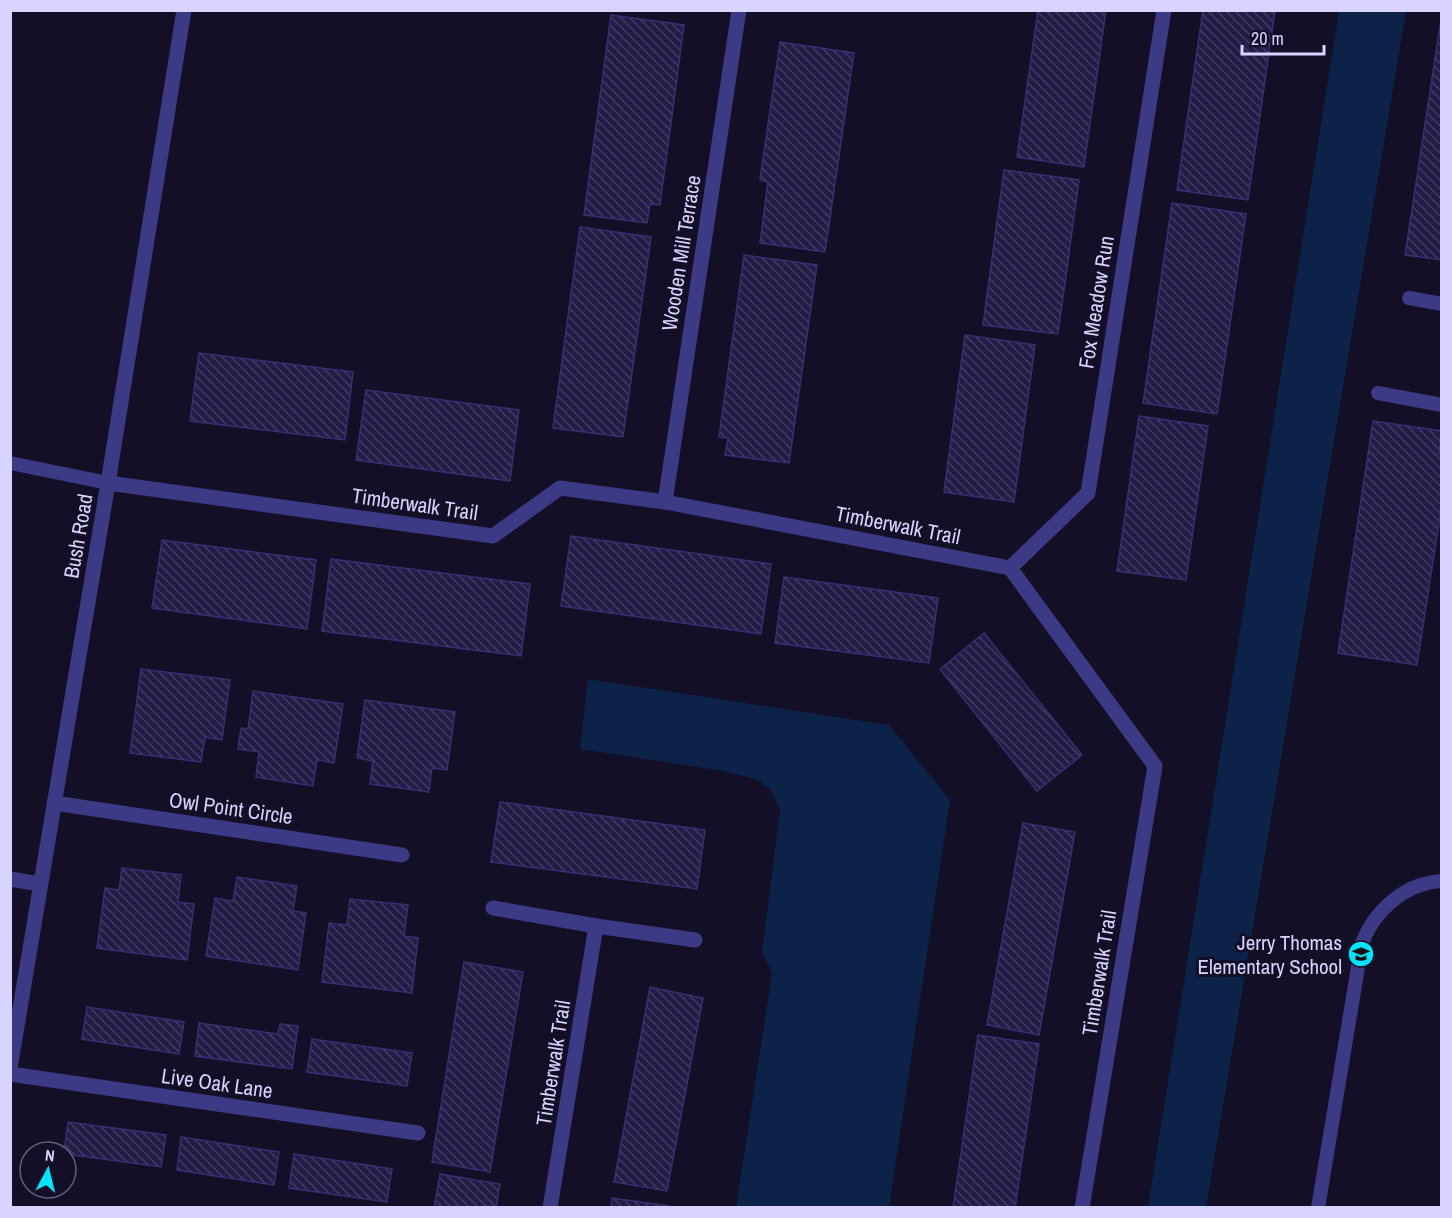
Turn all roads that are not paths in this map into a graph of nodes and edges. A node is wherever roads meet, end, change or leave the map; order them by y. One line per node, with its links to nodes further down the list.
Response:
1 (184, 10): 9 (street, Bush Road)
2 (739, 10): 10 (street, Wooden Mill Terrace)
3 (1164, 10): 11 (street, Fox Meadow Run)
4 (1409, 298): 5 (lane)
5 (1442, 304)
6 (1378, 393): 7 (lane)
7 (1442, 405)
8 (10, 463): 9 (lane)
9 (108, 483): 10 (street, Timberwalk Trail); 12 (street, Bush Road)
10 (665, 502): 11 (street, Timberwalk Trail)
11 (1010, 568): 24 (street, Timberwalk Trail)
12 (54, 803): 13 (street, Owl Point Circle); 16 (street, Bush Road)
13 (402, 855)
14 (10, 879): 16 (street)
15 (1442, 881): 25 (lane)
16 (40, 884): 20 (street, Bush Road)
17 (493, 908): 18 (street)
18 (596, 926): 19 (street); 23 (street, Timberwalk Trail)
19 (695, 940)
20 (10, 1068)
21 (10, 1074): 22 (street, Live Oak Lane)
22 (418, 1133)
23 (550, 1208)
24 (1082, 1208)
25 (1318, 1208)

